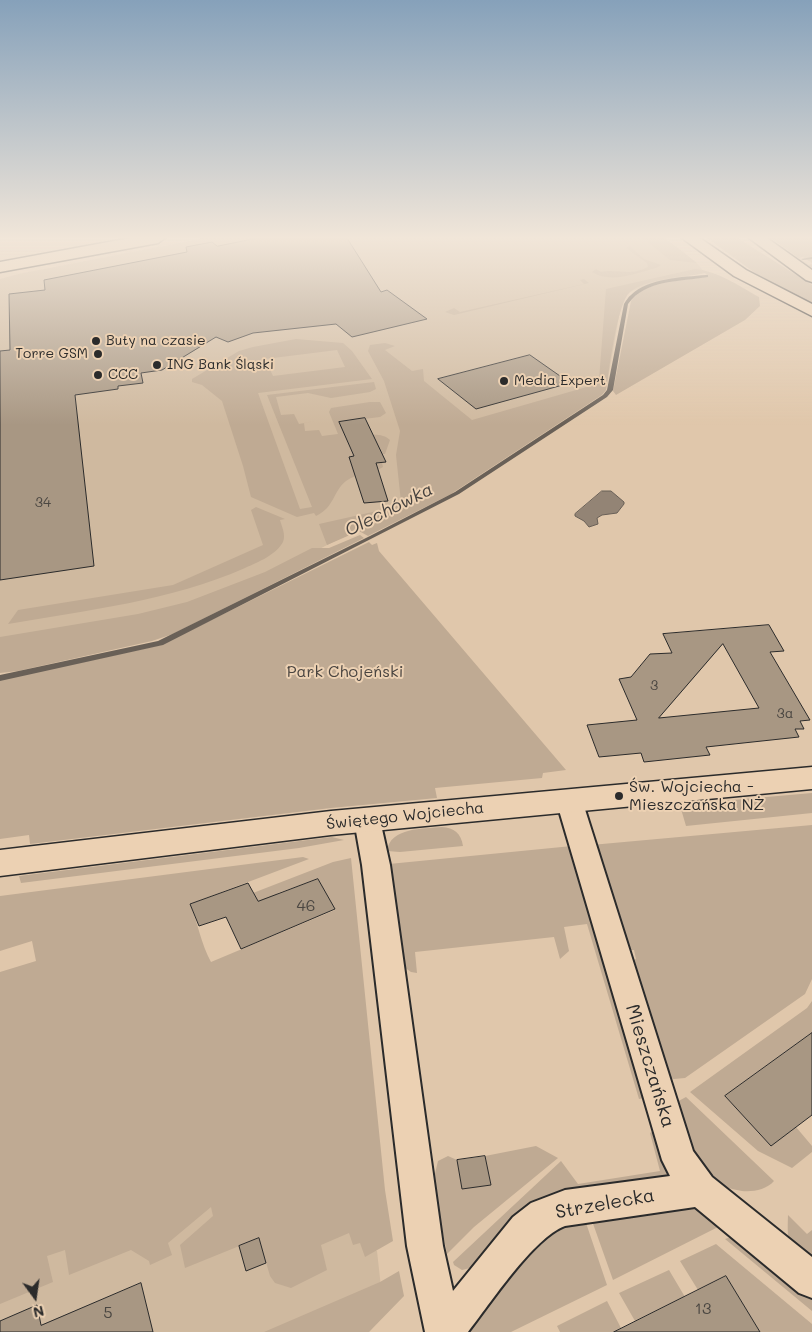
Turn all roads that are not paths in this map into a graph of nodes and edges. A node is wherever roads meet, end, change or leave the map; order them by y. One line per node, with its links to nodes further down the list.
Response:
1 (793, 300): 2 (street)
2 (812, 310)
3 (812, 778): 4 (street, Świętego Wojciecha)
4 (569, 800): 5 (street, Świętego Wojciecha); 7 (street, Mieszczańska)
5 (367, 820): 6 (street, Świętego Wojciecha); 9 (street)
6 (0, 863)
7 (700, 1188): 8 (street, Mieszczańska); 9 (street, Strzelecka)
8 (812, 1280)
9 (444, 1332)

